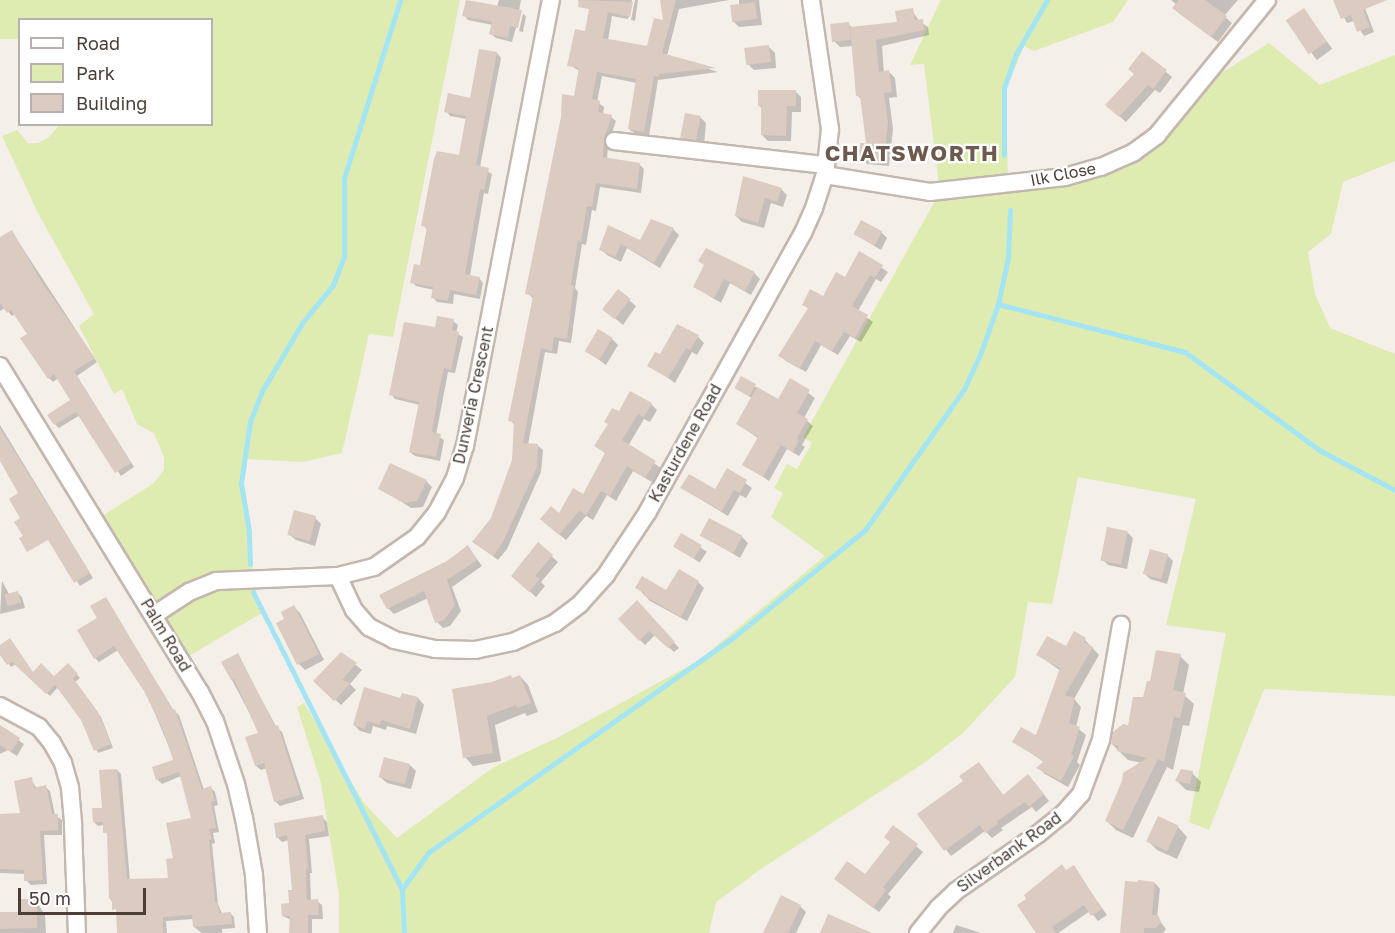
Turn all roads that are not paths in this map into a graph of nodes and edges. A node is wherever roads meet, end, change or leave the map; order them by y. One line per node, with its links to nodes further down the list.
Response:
1 (551, 0): 7 (street, Dunveria Crescent)
2 (811, 0): 5 (street, Kasturdene Road)
3 (1267, 0): 5 (street, Ilk Close)
4 (615, 141): 5 (street, Ilk Close)
5 (826, 170): 7 (street, Kasturdene Road)
6 (0, 366): 8 (street, Palm Road)
7 (338, 576): 8 (street, Dunveria Crescent)
8 (154, 615): 12 (street, Palm Road)
9 (1121, 625): 13 (street, Silverbank Road)
10 (0, 706): 11 (street)
11 (77, 933)
12 (258, 933)
13 (918, 933)

